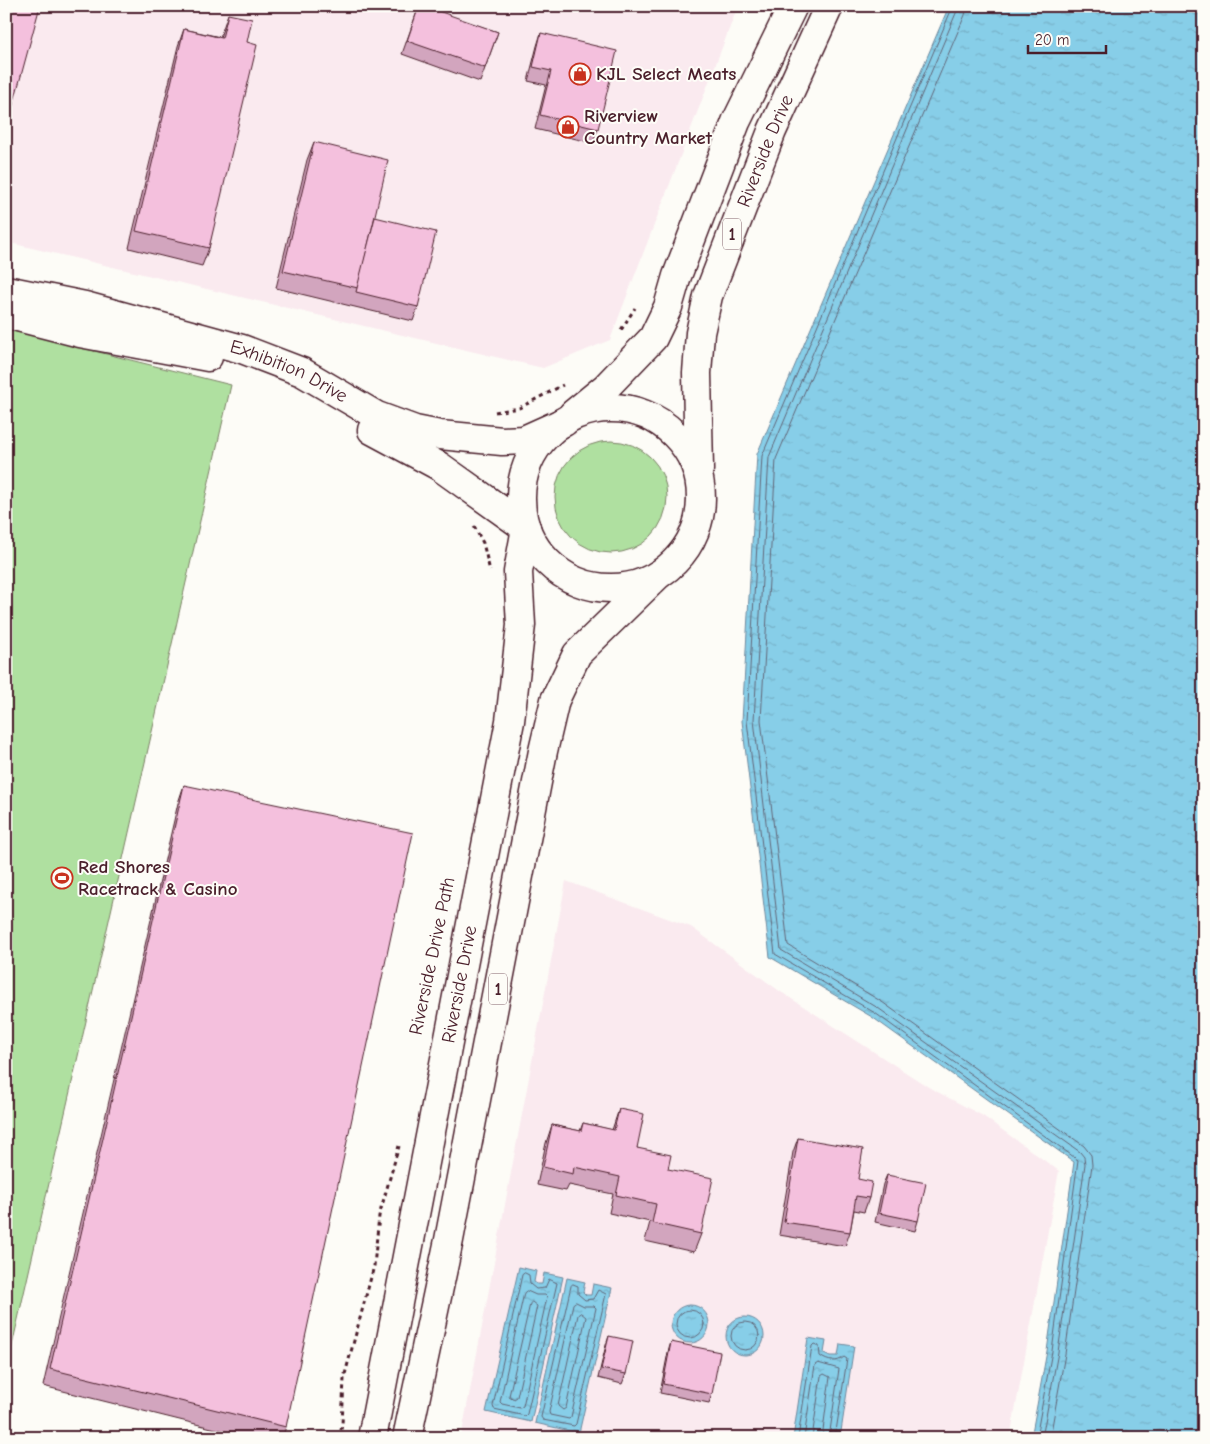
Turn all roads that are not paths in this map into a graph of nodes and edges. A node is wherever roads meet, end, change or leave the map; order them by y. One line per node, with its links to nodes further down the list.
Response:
1 (792, 6): 5 (main road, Riverside Drive / 1)
2 (829, 6): 6 (main road, Riverside Drive / 1)
3 (6, 290): 5 (main road, Exhibition Drive)
4 (6, 314): 7 (main road, Exhibition Drive)
5 (564, 422): 6 (main road); 7 (main road)
6 (699, 476): 8 (main road, Riverside Drive)
7 (526, 528): 8 (main road); 9 (main road, Riverside Drive / 1)
8 (658, 576): 10 (main road, Riverside Drive / 1)
9 (372, 1438)
10 (407, 1438)

